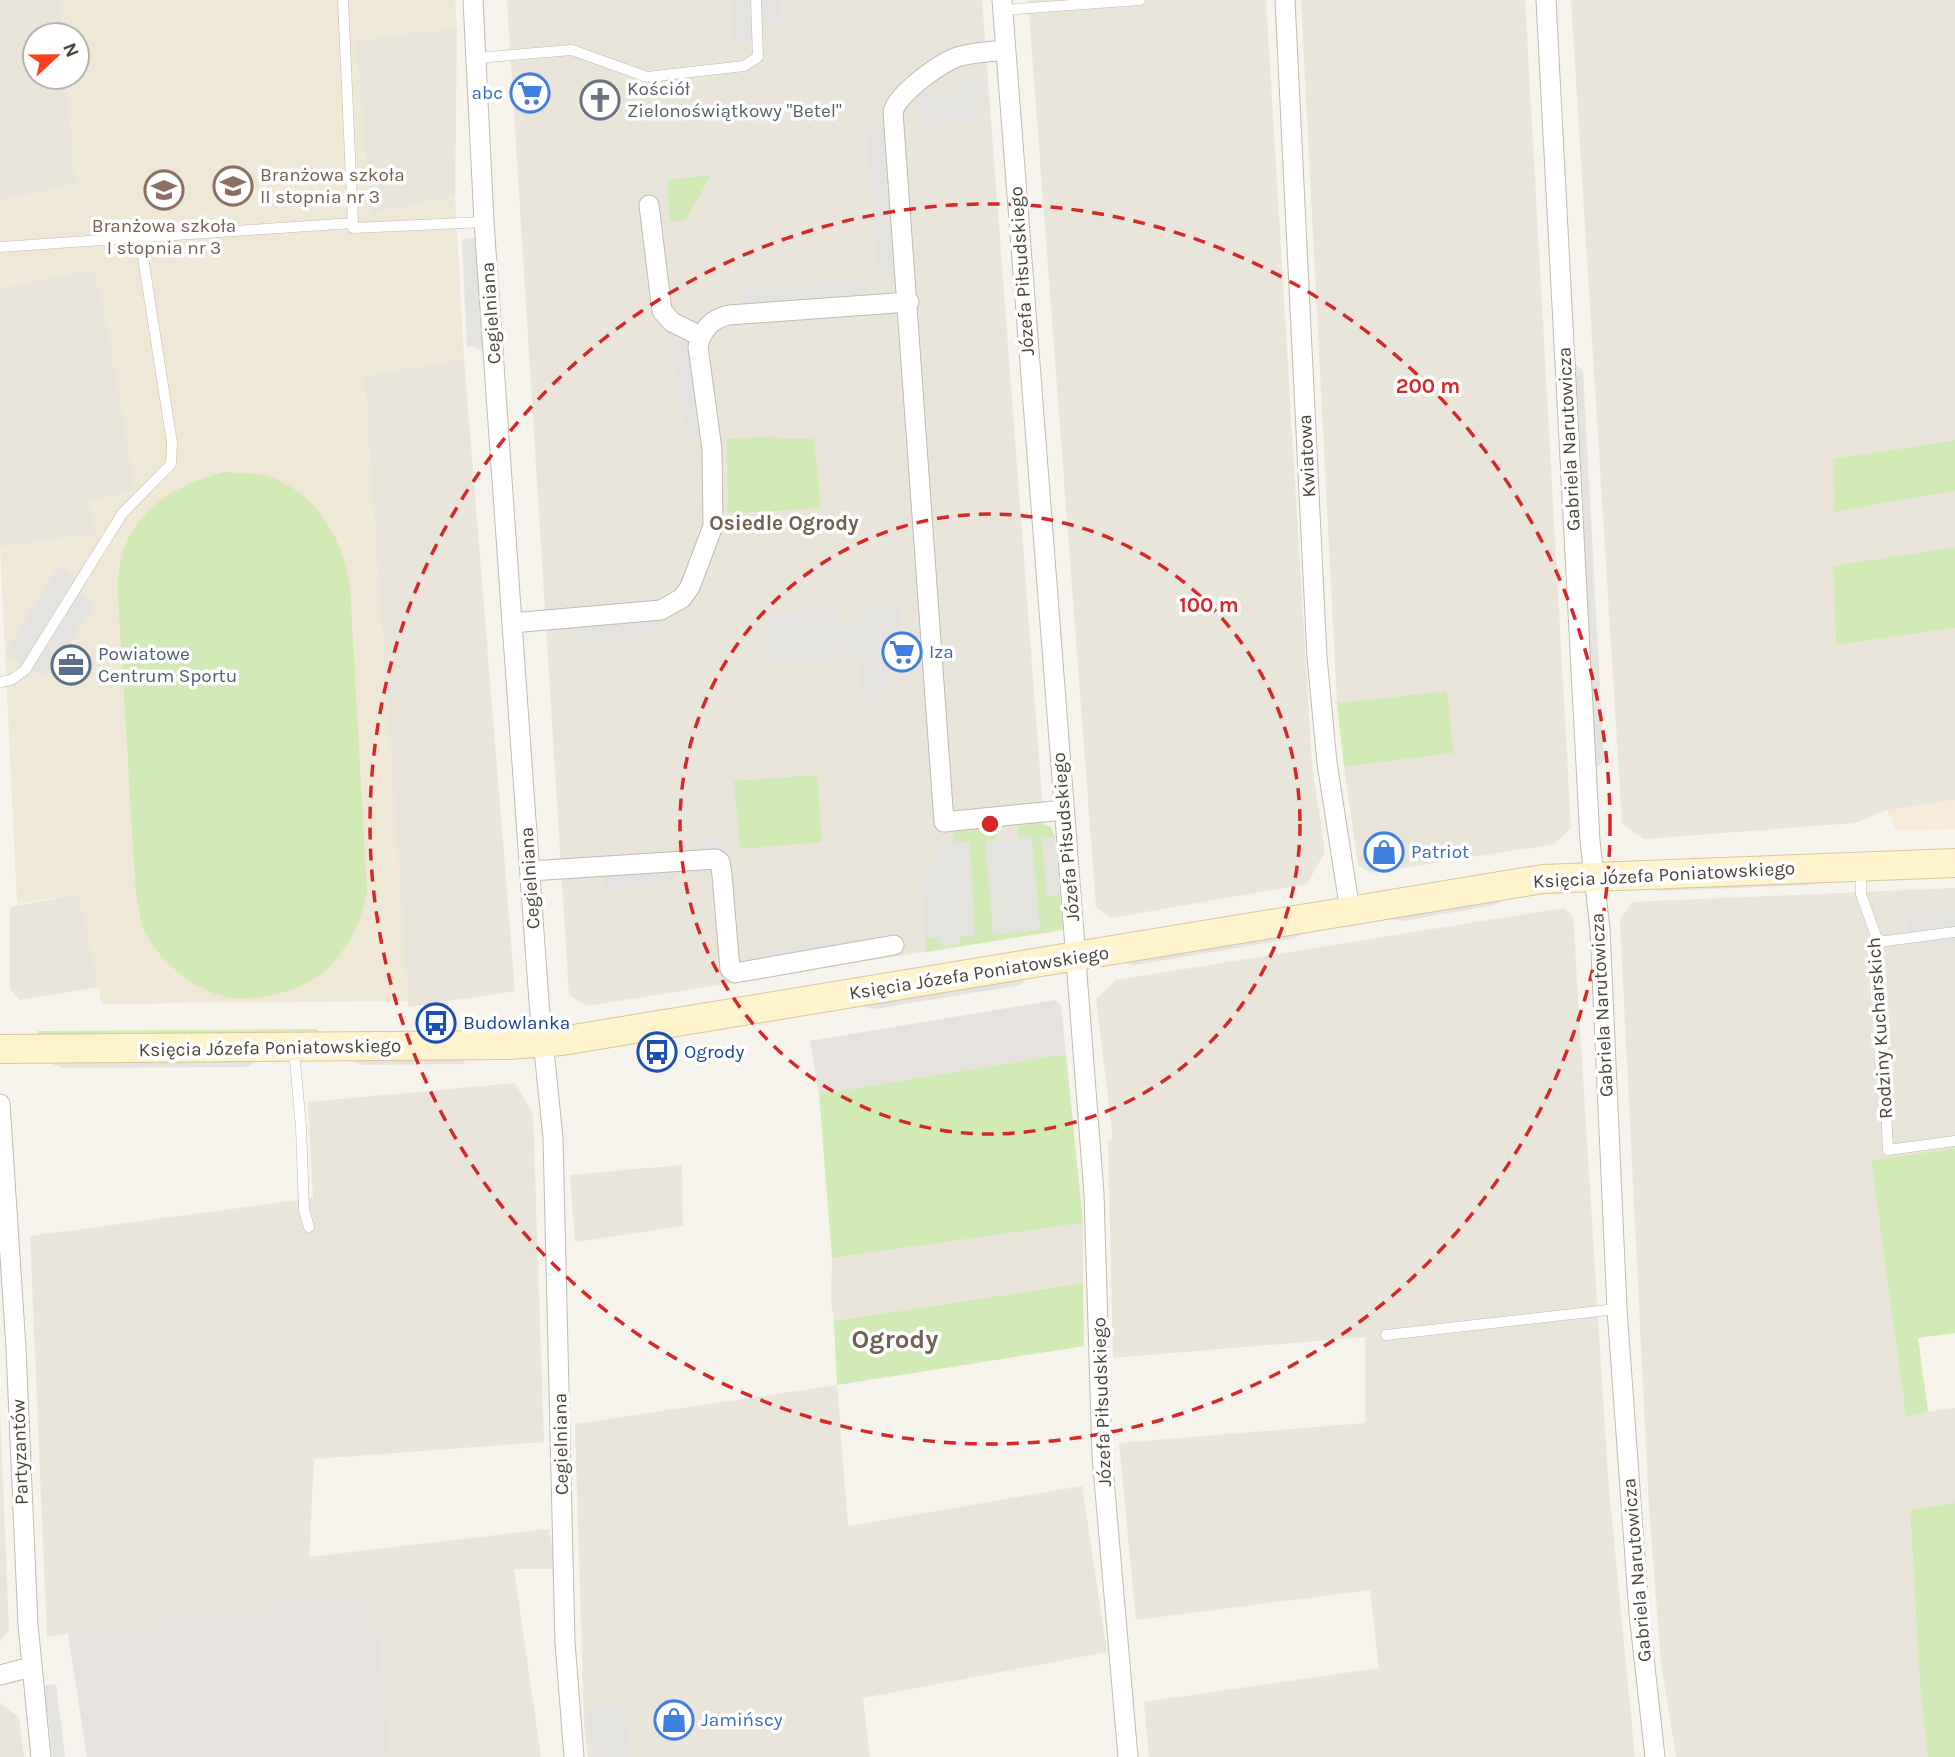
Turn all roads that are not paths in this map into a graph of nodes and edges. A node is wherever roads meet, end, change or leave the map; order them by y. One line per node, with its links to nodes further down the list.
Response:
1 (342, 0): 12 (lane)
2 (473, 0): 9 (street, Cegielniana)
3 (756, 0): 9 (lane)
4 (1140, 0): 7 (lane)
5 (1284, 0): 24 (street, Kwiatowa)
6 (1546, 0): 23 (street, Gabriela Narutowicza)
7 (1002, 5): 8 (street, Józefa Piłsudskiego)
8 (1005, 50): 15 (street); 19 (street, Józefa Piłsudskiego)
9 (476, 58): 11 (street, Cegielniana)
10 (649, 205): 16 (street)
11 (484, 222): 12 (lane); 17 (street, Cegielniana)
12 (353, 223): 13 (lane)
13 (140, 238): 14 (lane); 18 (lane)
14 (0, 247)
15 (909, 302): 16 (street); 19 (street)
16 (700, 336): 17 (street)
17 (512, 623): 22 (street, Cegielniana)
18 (0, 682)
19 (1063, 810): 28 (street, Józefa Piłsudskiego)
20 (1955, 863): 21 (street, Księcia Józefa Poniatowskiego)
21 (1861, 866): 23 (street, Księcia Józefa Poniatowskiego); 26 (lane, Rodziny Kucharskich)
22 (530, 871): 27 (street); 29 (street, Cegielniana)
23 (1593, 875): 24 (street, Księcia Józefa Poniatowskiego); 35 (street, Gabriela Narutowicza)
24 (1350, 911): 28 (street, Księcia Józefa Poniatowskiego)
25 (1955, 932): 26 (lane)
26 (1878, 942): 33 (lane, Rodziny Kucharskich)
27 (894, 945)
28 (1074, 958): 29 (street, Księcia Józefa Poniatowskiego); 41 (street, Józefa Piłsudskiego)
29 (544, 1042): 30 (street, Księcia Józefa Poniatowskiego); 40 (street, Cegielniana)
30 (294, 1048): 31 (street, Księcia Józefa Poniatowskiego); 34 (lane)
31 (0, 1049)
32 (0, 1104): 37 (street, Partyzantów)
33 (1955, 1141)
34 (309, 1227)
35 (1617, 1308): 36 (lane); 42 (street, Gabriela Narutowicza)
36 (1386, 1335)
37 (31, 1667): 38 (street); 39 (street, Partyzantów)
38 (0, 1675)
39 (41, 1757)
40 (574, 1757)
41 (1128, 1757)
42 (1655, 1757)

